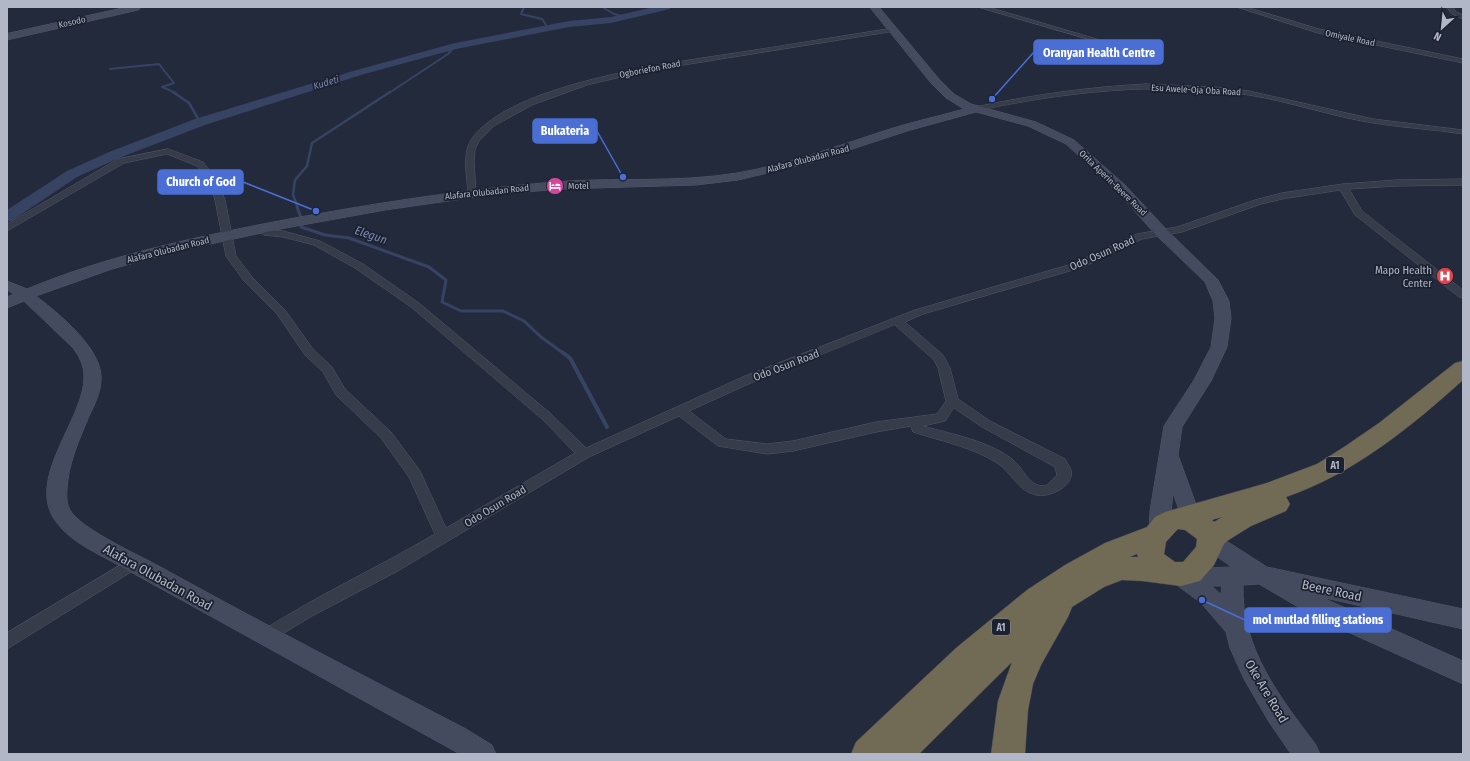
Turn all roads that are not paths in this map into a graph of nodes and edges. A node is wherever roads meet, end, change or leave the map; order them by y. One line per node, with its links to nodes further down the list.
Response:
1 (138, 7): 8 (main road, Kosodo)
2 (874, 7): 7 (main road, Orita Aperin-Beere Road)
3 (981, 7): 9 (street)
4 (1240, 7): 10 (street, Omiyale Road)
5 (1450, 7): 6 (street)
6 (1463, 17)
7 (893, 30): 11 (main road, Orita Aperin-Beere Road); 15 (street, Ogboriefon Road)
8 (7, 37)
9 (1142, 53)
10 (1463, 61)
11 (975, 109): 12 (street, Esu Awele-Oja Oba Road); 15 (main road, Alafara Olubadan Road); 18 (main road, Orita Aperin-Beere Road)
12 (1463, 132)
13 (1463, 182): 14 (street, Odo Osun Road)
14 (1343, 187): 18 (street, Odo Osun Road); 21 (street)
15 (472, 193): 17 (main road, Alafara Olubadan Road)
16 (7, 228): 19 (street)
17 (260, 228): 19 (main road, Alafara Olubadan Road); 29 (street)
18 (1160, 232): 22 (street, Odo Osun Road); 30 (main road, Orita Aperin-Beere Road)
19 (226, 235): 20 (main road, Alafara Olubadan Road); 33 (street)
20 (13, 294): 35 (main road, Alafara Olubadan Road)
21 (1463, 295)
22 (897, 321): 25 (street); 26 (street, Odo Osun Road)
23 (1463, 368): 28 (highway, A1)
24 (1463, 385): 28 (highway, A1)
25 (952, 401): 27 (street); 27 (street)
26 (679, 410): 27 (street); 29 (street, Odo Osun Road)
27 (915, 421)
28 (1385, 438): 31 (highway, A1); 34 (highway, A1)
29 (584, 454): 33 (street, Odo Osun Road)
30 (1169, 456): 31 (main road, Orita Aperin-Beere Road); 32 (main road, Orita Aperin-Beere Road)
31 (1188, 518): 32 (highway); 34 (highway)
32 (1158, 532): 36 (highway); 39 (highway, A1)
33 (444, 537): 42 (street, Odo Osun Road)
34 (1210, 541): 36 (highway); 37 (main road, Beere Road)
35 (134, 563): 42 (main road, Alafara Olubadan Road); 43 (street)
36 (1179, 574): 38 (main road); 39 (highway, A1); 41 (main road, Oke Are Road)
37 (1262, 575): 38 (main road); 40 (main road, Beere Road); 44 (main road)
38 (1233, 576): 41 (main road, Oke Are Road)
39 (1068, 587): 46 (highway, A1); 47 (highway, A1); 48 (highway, A1)
40 (1463, 619)
41 (1234, 625): 49 (main road, Oke Are Road)
42 (266, 637): 45 (main road, Alafara Olubadan Road)
43 (7, 642)
44 (1463, 673)
45 (483, 754)
46 (868, 754)
47 (896, 754)
48 (1008, 754)
49 (1307, 754)

